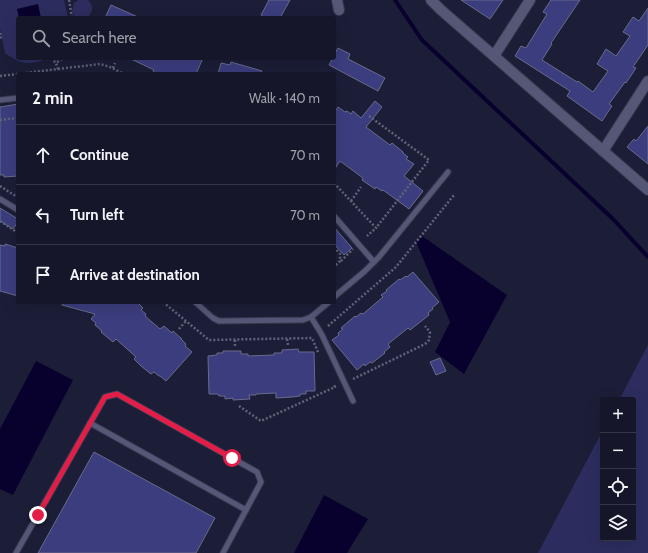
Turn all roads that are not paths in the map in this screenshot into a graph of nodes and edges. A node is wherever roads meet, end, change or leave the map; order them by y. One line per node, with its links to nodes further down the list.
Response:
1 (431, 0): 3 (street)
2 (530, 0): 3 (street)
3 (494, 56): 7 (street)
4 (648, 81): 7 (street)
5 (16, 98): 6 (lane)
6 (0, 100)
7 (603, 151): 9 (street)
8 (448, 172): 13 (lane)
9 (648, 190)
10 (0, 199): 11 (lane)
11 (16, 209)
12 (336, 218): 13 (lane)
13 (374, 262): 14 (lane)
14 (336, 295)
15 (196, 304): 17 (lane)
16 (327, 304): 17 (lane)
17 (311, 317): 18 (lane)
18 (353, 401)
19 (90, 423): 20 (lane); 20 (lane); 21 (lane)
20 (246, 510): 22 (lane)
21 (16, 553)
22 (223, 553)

